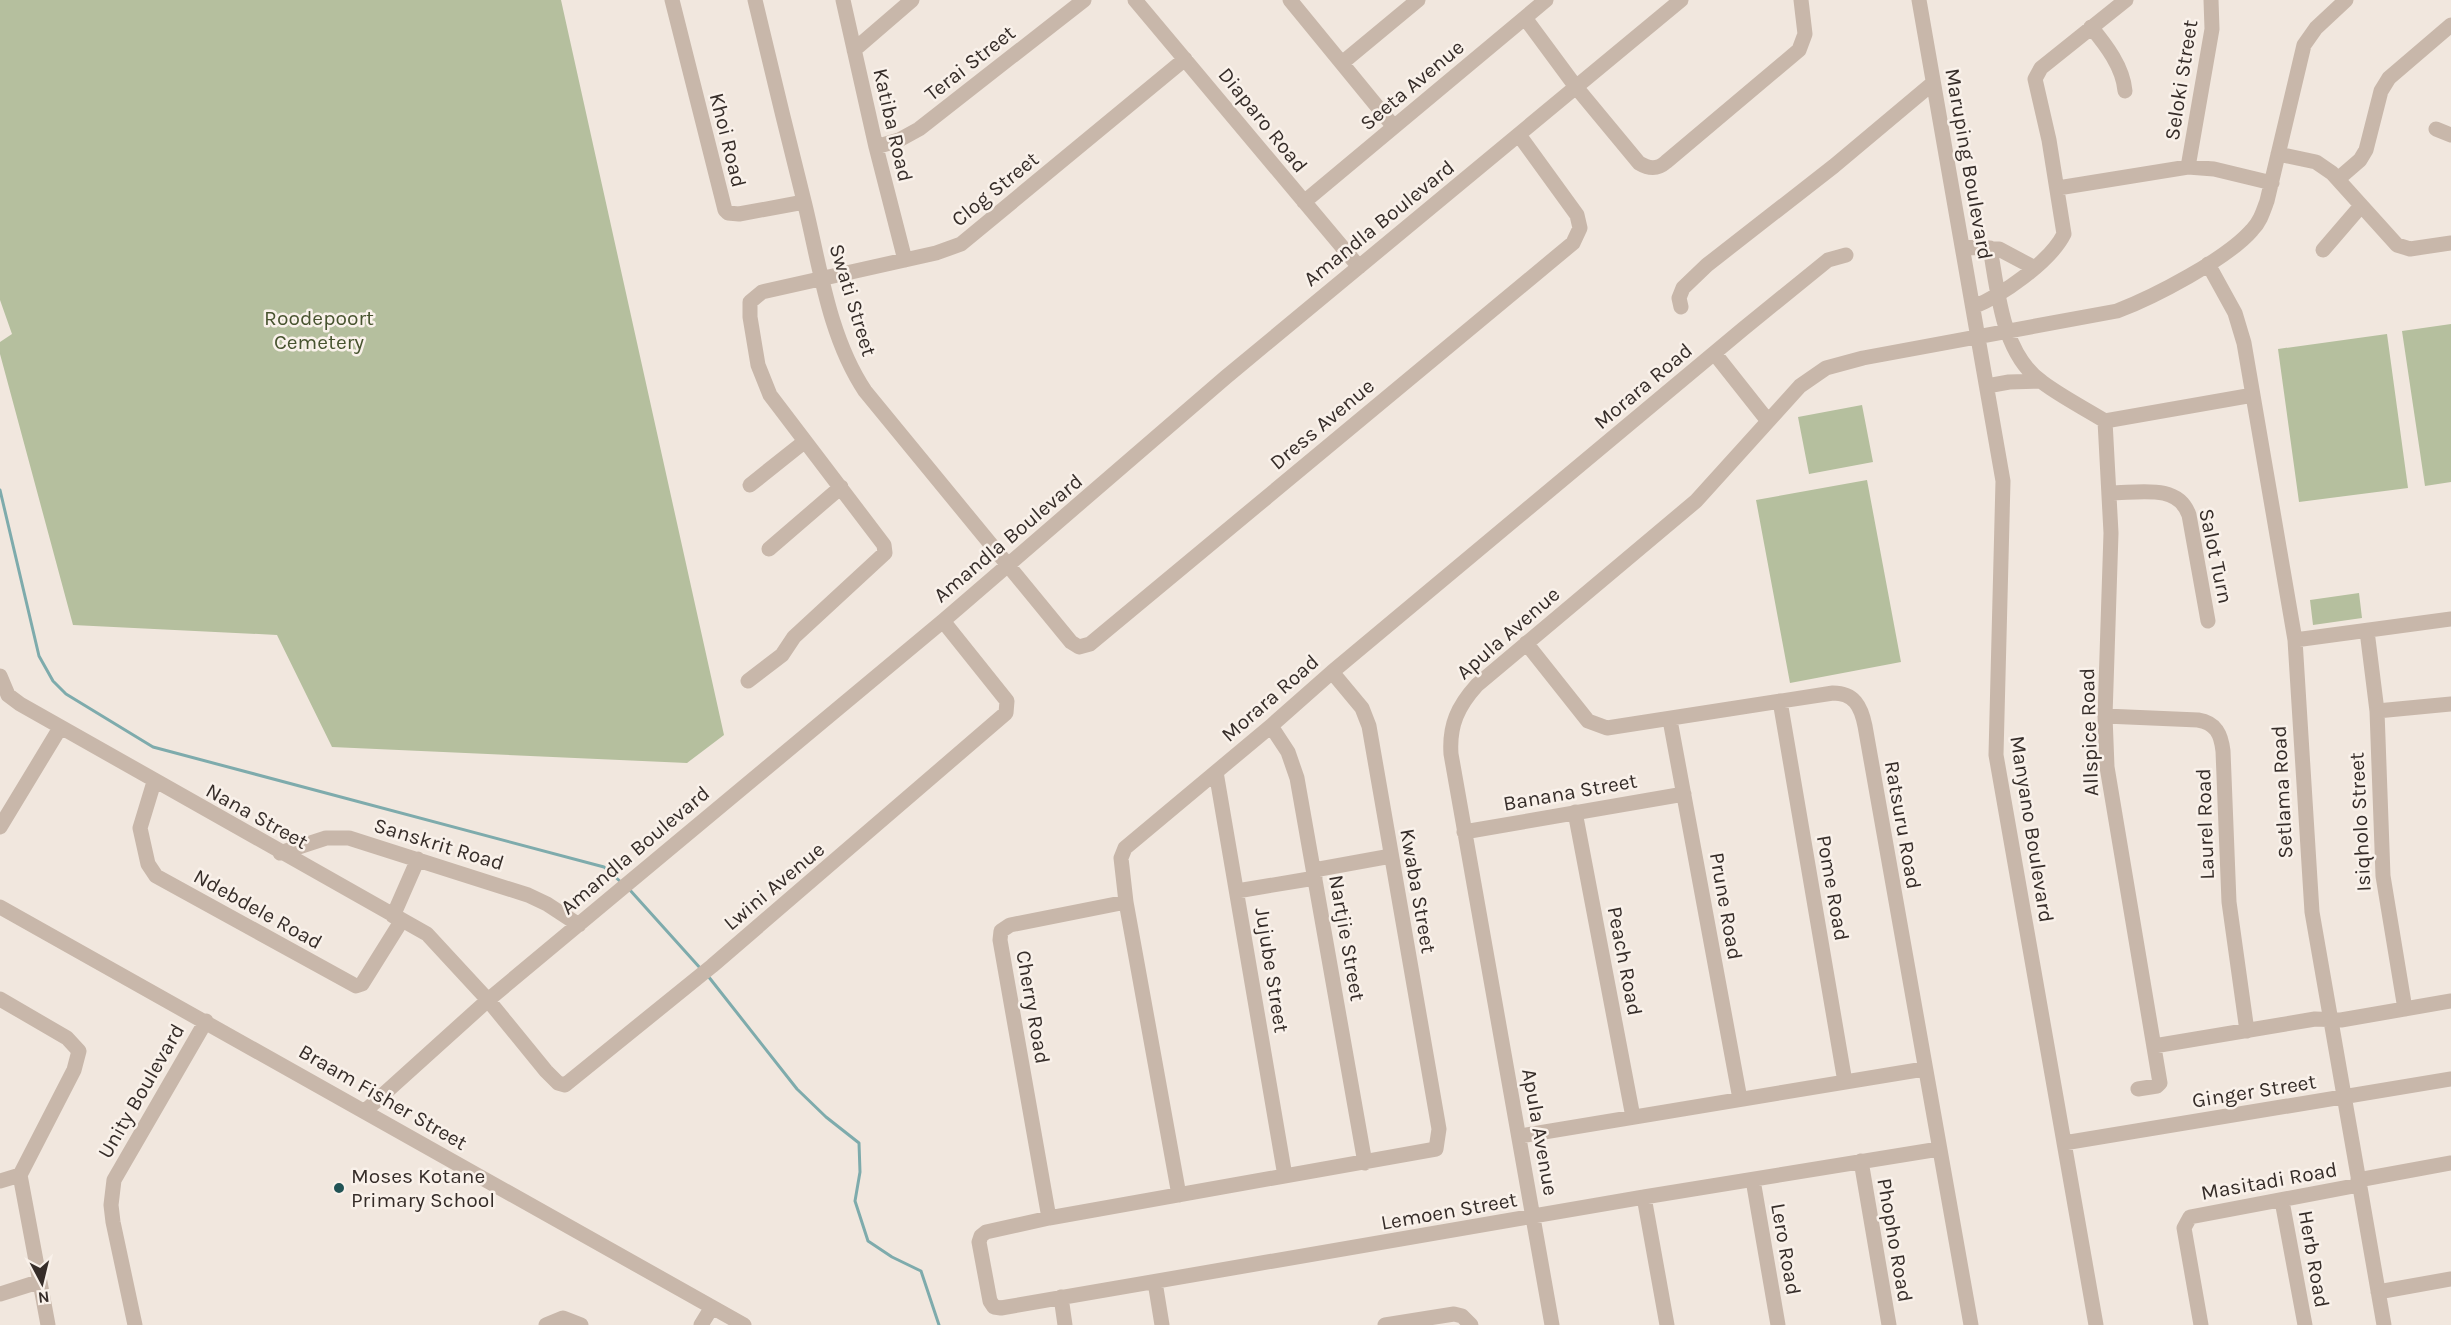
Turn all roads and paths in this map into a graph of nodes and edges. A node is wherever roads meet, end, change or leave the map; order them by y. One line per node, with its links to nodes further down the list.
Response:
1 (672, 0): 35 (street, Khoi Road)
2 (755, 0): 35 (street, Swati Street)
3 (843, 0): 19 (street, Katiba Road)
4 (912, 0): 19 (street)
5 (1084, 0): 29 (street, Terai Street)
6 (1135, 0): 20 (street, Diaparo Road)
7 (1290, 0): 21 (street)
8 (1418, 0): 21 (street)
9 (1546, 0): 16 (street, Seeta Avenue)
10 (1681, 0): 23 (street, Amandla Boulevard)
11 (1801, 0): 23 (street)
12 (1919, 0): 22 (street, Maruping Boulevard)
13 (2126, 0): 18 (street)
14 (2211, 0): 31 (street, Seloki Street)
15 (2346, 0): 30 (street, Apula Avenue)
16 (1525, 18): 23 (street); 25 (street, Seeta Avenue)
17 (2451, 25): 32 (street)
18 (2091, 27): 24 (street); 34 (street)
19 (854, 50): 29 (street, Katiba Road)
20 (1185, 59): 36 (street, Diaparo Road); 43 (street, Clog Street)
21 (1342, 63): 25 (street)
22 (1933, 83): 39 (street, Maruping Boulevard); 49 (street)
23 (1576, 87): 27 (street, Amandla Boulevard)
24 (2125, 91)
25 (1394, 127): 36 (street, Seeta Avenue)
26 (2436, 129): 28 (street)
27 (1519, 135): 45 (street, Amandla Boulevard); 64 (street, Dress Avenue)
28 (2451, 135)
29 (876, 147): 43 (street, Katiba Road)
30 (2278, 154): 32 (street); 33 (street, Apula Avenue)
31 (2188, 167): 33 (street); 34 (street)
32 (2338, 179): 37 (street)
33 (2272, 183): 44 (street, Apula Avenue)
34 (2058, 188): 46 (street)
35 (804, 202): 47 (street, Swati Street)
36 (1304, 202): 45 (street, Diaparo Road)
37 (2360, 207): 38 (street); 41 (street)
38 (2451, 243)
39 (1962, 247): 40 (street); 50 (street, Maruping Boulevard)
40 (1990, 248): 46 (street); 48 (street)
41 (2323, 250)
42 (1846, 255): 53 (street, Morara Road)
43 (905, 260): 47 (street, Clog Street)
44 (2208, 264): 51 (street, Apula Avenue); 56 (street, Setlama Road)
45 (1359, 267): 64 (street, Amandla Boulevard)
46 (2033, 267): 48 (street)
47 (822, 278): 59 (street, Clog Street); 64 (street, Swati Street)
48 (1998, 295): 50 (street); 51 (street)
49 (1681, 307)
50 (1973, 307): 52 (street, Maruping Boulevard)
51 (2007, 330): 52 (street, Apula Avenue); 54 (street)
52 (1978, 336): 55 (street, Manyano Boulevard); 57 (street, Apula Avenue)
53 (1715, 354): 57 (street, Morara Road); 71 (street, Morara Road)
54 (2040, 381): 55 (street); 58 (street)
55 (1987, 386): 113 (street, Manyano Boulevard)
56 (2253, 395): 58 (street); 69 (street, Setlama Road)
57 (1768, 421): 70 (street, Apula Avenue)
58 (2105, 421): 62 (street, Allspice Road)
59 (804, 442): 60 (street); 61 (street)
60 (750, 485)
61 (842, 487): 63 (street); 72 (street)
62 (2110, 494): 67 (street, Salot Turn); 77 (street, Allspice Road)
63 (769, 549)
64 (1010, 564): 66 (street, Amandla Boulevard)
65 (2451, 619): 68 (street)
66 (943, 621): 95 (street, Amandla Boulevard); 97 (street, Lwini Avenue)
67 (2208, 621)
68 (2367, 631): 69 (street); 76 (street, Isiqholo Street)
69 (2295, 640): 100 (street, Setlama Road)
70 (1526, 643): 78 (street, Ratsuru Road); 86 (street, Apula Avenue)
71 (1332, 672): 79 (street, Morara Road); 88 (street, Kwaba Street)
72 (748, 681)
73 (1, 683): 80 (street, Nana Street)
74 (1780, 701): 78 (street, Ratsuru Road); 104 (street, Ratsuru Road); 106 (street, Pome Road)
75 (2451, 704): 76 (street)
76 (2376, 711): 99 (street, Isiqholo Street)
77 (2105, 716): 102 (street, Laurel Road); 103 (street, Allspice Road)
78 (1670, 720): 83 (street, Prune Road)
79 (1271, 726): 81 (street, Morara Road); 90 (street, Nartjie Street)
80 (60, 728): 82 (street, Nana Street); 85 (street)
81 (1216, 772): 91 (street, Jujube Street); 92 (street, Morara Road)
82 (154, 782): 87 (street, Nana Street); 94 (street, Ndebdele Road)
83 (1684, 794): 84 (street, Banana Street); 109 (street, Prune Road)
84 (1575, 812): 86 (street, Banana Street); 111 (street, Peach Road)
85 (0, 827)
86 (1464, 832): 112 (street, Apula Avenue)
87 (280, 853): 89 (street, Sanskrit Road); 94 (street, Nana Street)
88 (1391, 856): 90 (street); 116 (street, Kwaba Street)
89 (418, 859): 94 (street); 95 (street, Sanskrit Road)
90 (1314, 874): 91 (street); 116 (street, Nartjie Street)
91 (1237, 891): 119 (street, Jujube Street)
92 (1126, 902): 123 (street, Morara Road); 126 (street, Cherry Road)
93 (0, 907): 101 (street, Braam Fisher Street)
94 (398, 918): 97 (street, Nana Street)
95 (579, 925): 97 (street, Amandla Boulevard)
96 (0, 999): 118 (street)
97 (488, 1000): 110 (street, Amandla Boulevard)
98 (2451, 1001): 99 (street)
99 (2406, 1009): 100 (street)
100 (2330, 1020): 102 (street); 108 (street, Setlama Road)
101 (206, 1021): 110 (street, Braam Fisher Street); 136 (street, Unity Boulevard)
102 (2247, 1030): 103 (street)
103 (2154, 1046): 107 (street, Allspice Road)
104 (1924, 1069): 106 (street); 114 (street, Ratsuru Road)
105 (2451, 1079): 108 (street, Ginger Street)
106 (1845, 1082): 109 (street)
107 (2138, 1089)
108 (2345, 1098): 113 (street, Ginger Street); 122 (street, Setlama Road)
109 (1740, 1100): 111 (street)
110 (365, 1111): 134 (street, Braam Fisher Street)
111 (1633, 1117): 112 (street)
112 (1520, 1136): 127 (street, Apula Avenue)
113 (2064, 1143): 150 (street, Manyano Boulevard)
114 (1939, 1149): 115 (street, Lemoen Street); 149 (street, Ratsuru Road)
115 (1861, 1161): 120 (street, Lemoen Street); 148 (street, Phopho Road)
116 (1365, 1163): 119 (street)
117 (2451, 1163): 122 (street, Masitadi Road)
118 (20, 1175): 121 (street); 129 (street)
119 (1285, 1176): 123 (street)
120 (1753, 1180): 124 (street, Lemoen Street); 147 (street, Lero Road)
121 (0, 1181)
122 (2359, 1183): 125 (street, Masitadi Road); 131 (street, Setlama Road)
123 (1179, 1195): 126 (street)
124 (1644, 1197): 127 (street, Lemoen Street); 146 (street)
125 (2282, 1201): 151 (street, Masitadi Road); 152 (street, Herb Road)
126 (1049, 1218): 133 (street, Lemoen Street)
127 (1534, 1218): 130 (street, Lemoen Street); 145 (street, Apula Avenue)
128 (2451, 1279): 131 (street)
129 (38, 1282): 132 (street); 135 (street)
130 (1155, 1282): 133 (street, Lemoen Street); 142 (street)
131 (2378, 1292): 153 (street, Setlama Road)
132 (0, 1294)
133 (1060, 1298): 141 (street)
134 (712, 1307): 139 (street); 140 (street, Braam Fisher Street)
135 (48, 1325)
136 (135, 1325)
137 (546, 1325): 138 (street)
138 (581, 1325)
139 (701, 1325)
140 (744, 1325)
141 (1065, 1325)
142 (1162, 1325)
143 (1385, 1325): 144 (street)
144 (1470, 1325)
145 (1552, 1325)
146 (1667, 1325)
147 (1778, 1325)
148 (1889, 1325)
149 (1971, 1325)
150 (2096, 1325)
151 (2202, 1325)
152 (2305, 1325)
153 (2384, 1325)

